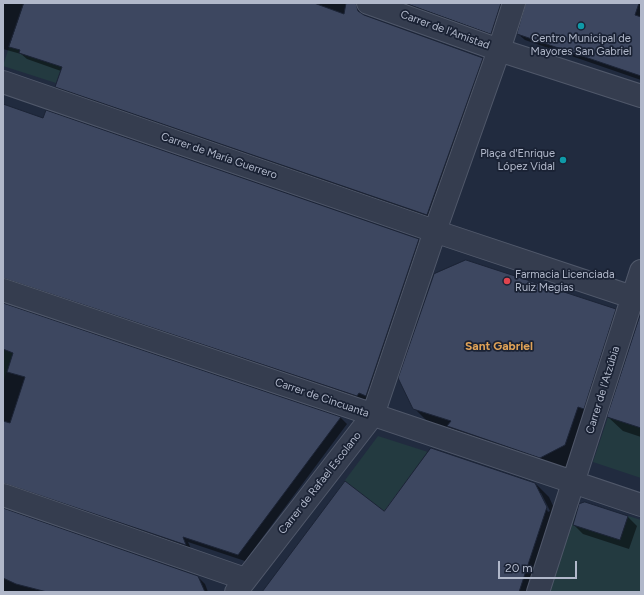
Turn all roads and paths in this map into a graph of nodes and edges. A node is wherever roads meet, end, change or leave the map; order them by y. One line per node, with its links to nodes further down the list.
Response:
1 (368, 3): 3 (street, Carrer de l'Amistad)
2 (514, 3): 3 (street)
3 (499, 50): 5 (street); 6 (street)
4 (3, 82): 6 (street, Carrer de María Guerrero)
5 (641, 96)
6 (435, 231): 9 (street); 10 (street, Carrer de Rafael Escolano)
7 (641, 270): 9 (street)
8 (3, 290): 10 (street, Carrer de Cincuanta)
9 (636, 298): 11 (street, Carrer de l'Atzúbia)
10 (373, 416): 11 (street, Carrer de Cincuanta); 14 (street, Carrer de Rafael Escolano)
11 (574, 482): 13 (street, Carrer de Cincuanta); 15 (street, Carrer de l'Atzúbia)
12 (3, 495): 14 (street)
13 (641, 505)
14 (240, 586)
15 (538, 592)

